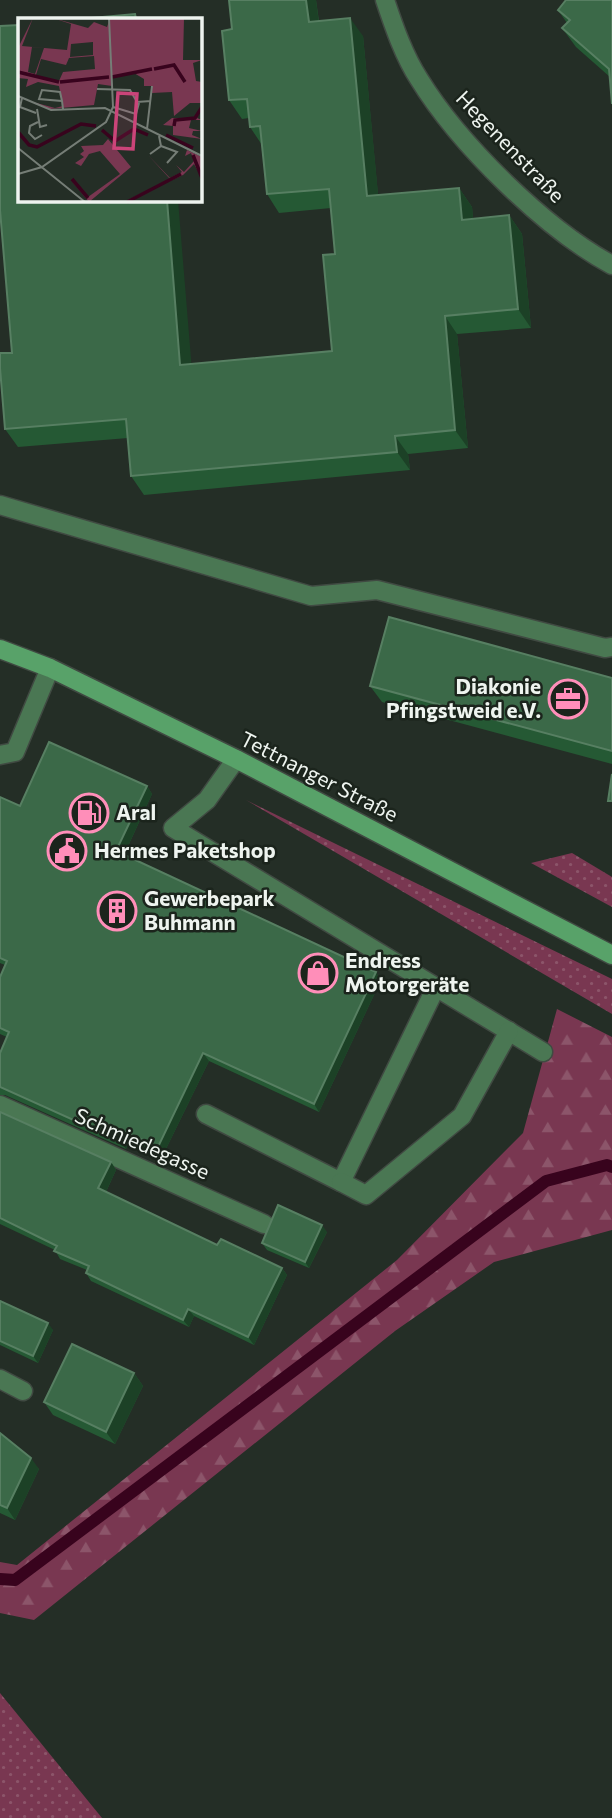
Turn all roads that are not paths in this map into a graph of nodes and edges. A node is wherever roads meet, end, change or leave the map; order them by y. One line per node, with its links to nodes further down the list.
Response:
1 (385, 0): 2 (street, Hegenenstraße)
2 (612, 265)
3 (0, 505): 4 (street)
4 (612, 647)
5 (0, 649): 6 (main road, Tettnanger Straße)
6 (50, 668): 7 (street); 8 (main road, Tettnanger Straße)
7 (0, 755)
8 (236, 759): 9 (main road, Tettnanger Straße); 10 (street)
9 (612, 955)
10 (436, 987): 11 (street); 15 (street)
11 (509, 1031): 12 (street); 15 (street)
12 (543, 1052)
13 (0, 1105): 16 (street, Schmiedegasse)
14 (206, 1114): 15 (street)
15 (341, 1182)
16 (264, 1224)
17 (0, 1379): 18 (street)
18 (23, 1391)

